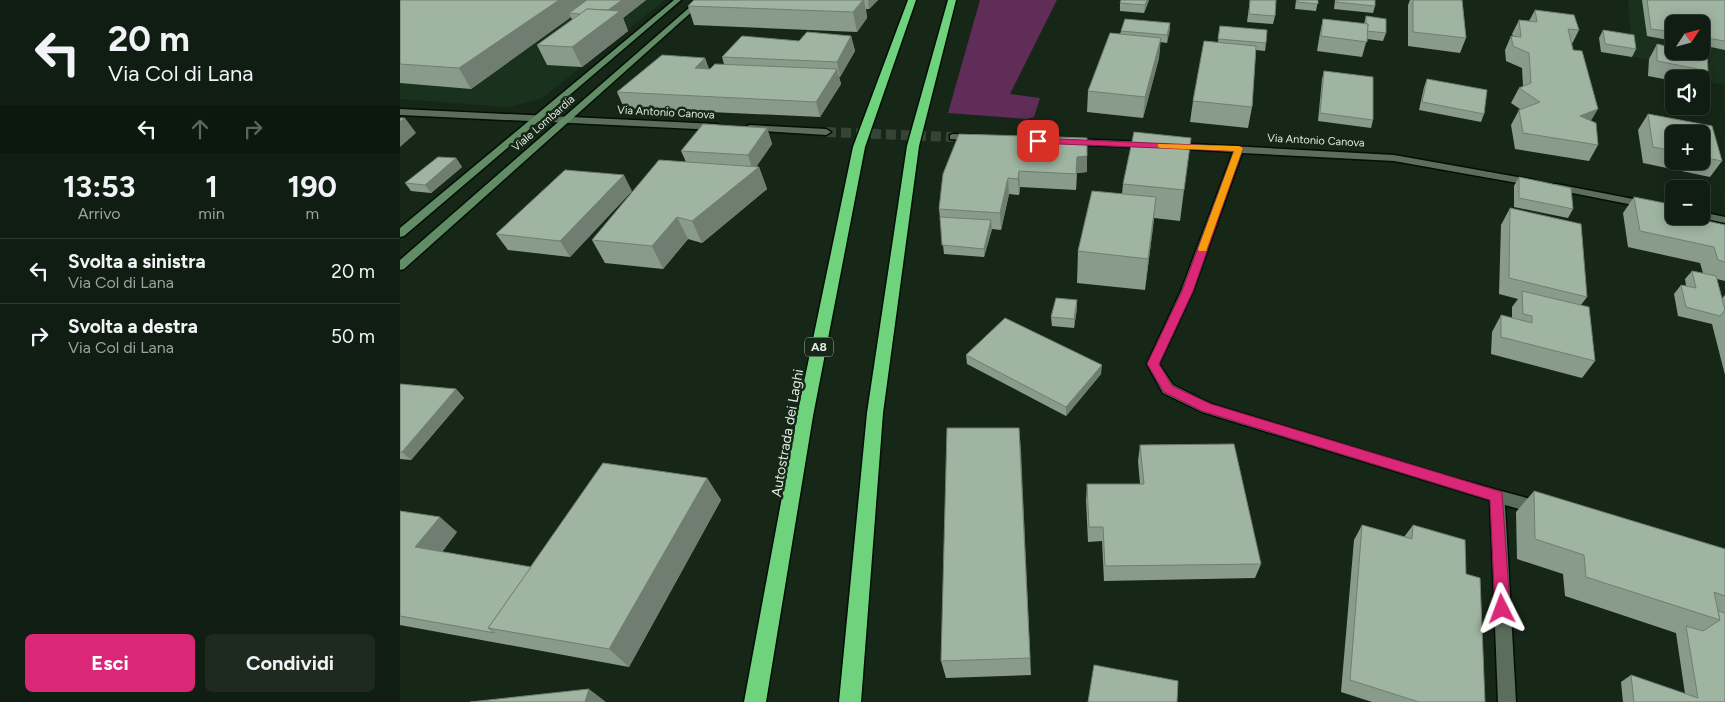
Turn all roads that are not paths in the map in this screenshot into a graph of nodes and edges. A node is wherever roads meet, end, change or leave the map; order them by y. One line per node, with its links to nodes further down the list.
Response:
1 (678, 0): 6 (main road, Viale Lombardia)
2 (912, 0): 20 (highway, Autostrada dei Laghi / A8)
3 (952, 0): 21 (highway)
4 (703, 3): 7 (main road, Viale Lombardia)
5 (400, 112): 6 (street, Via Antonio Canova)
6 (536, 118): 7 (street, Via Antonio Canova); 16 (main road, Viale Lombardia)
7 (566, 120): 8 (street, Via Antonio Canova); 17 (main road, Viale Lombardia)
8 (826, 132)
9 (953, 137): 10 (street)
10 (981, 138)
11 (1057, 141): 12 (street, Via Antonio Canova)
12 (1239, 148): 13 (street, Via Antonio Canova); 18 (street)
13 (1665, 208)
14 (1710, 217): 15 (street)
15 (1725, 220)
16 (400, 234)
17 (400, 266)
18 (1497, 496): 19 (street); 22 (street)
19 (1554, 512)
20 (755, 702)
21 (850, 702)
22 (1507, 702)

